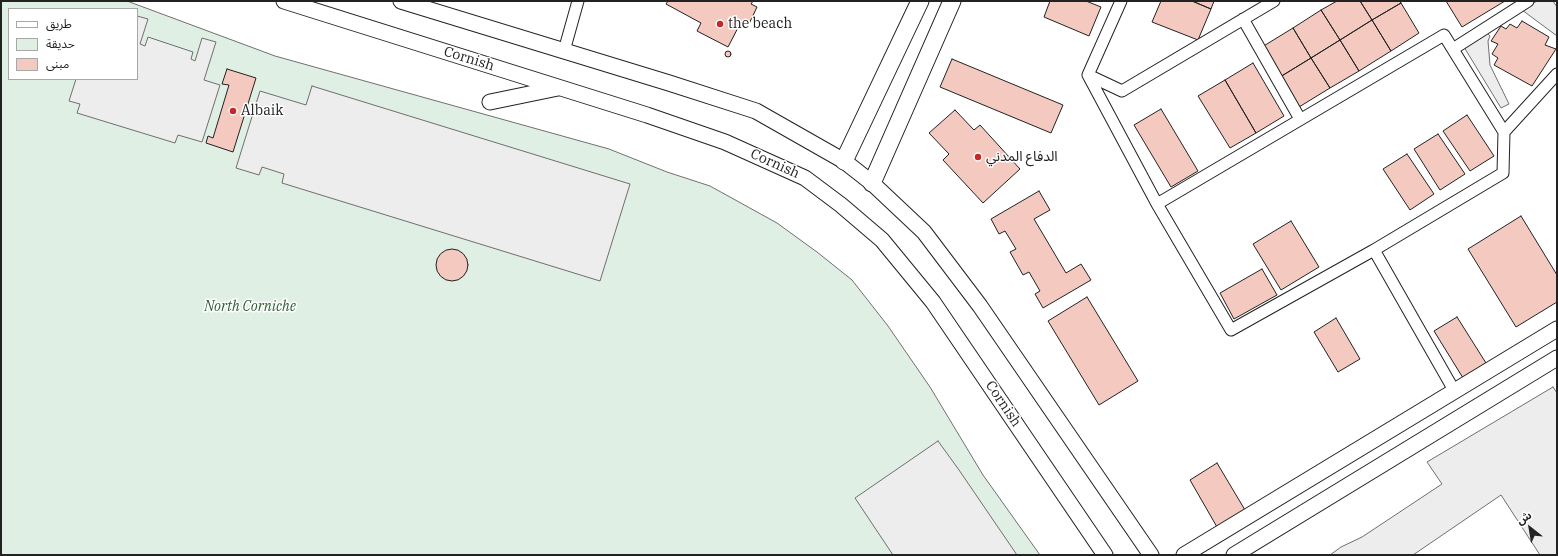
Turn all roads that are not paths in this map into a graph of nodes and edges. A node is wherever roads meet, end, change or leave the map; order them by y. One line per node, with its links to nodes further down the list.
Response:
1 (284, 1): 14 (main road, Cornish)
2 (401, 1): 11 (main road)
3 (578, 1): 11 (street)
4 (920, 1): 18 (main road)
5 (952, 1): 19 (main road)
6 (1121, 1): 13 (street)
7 (1274, 1): 9 (street)
8 (1528, 1): 10 (street)
9 (1243, 20): 13 (street); 16 (street)
10 (1453, 49): 16 (street); 17 (street)
11 (564, 50): 18 (main road)
12 (1557, 74): 17 (street)
13 (1088, 75): 20 (street)
14 (560, 88): 15 (main road); 25 (main road, Cornish)
15 (490, 102)
16 (1300, 119): 20 (street)
17 (1504, 132): 21 (street)
18 (844, 161): 19 (main road)
19 (872, 183): 26 (main road)
20 (1157, 204): 21 (street)
21 (1374, 250): 24 (street)
22 (1557, 329): 24 (main road)
23 (1557, 358): 28 (main road)
24 (1455, 392): 27 (main road)
25 (1106, 555)
26 (1151, 555)
27 (1184, 555)
28 (1234, 555)

